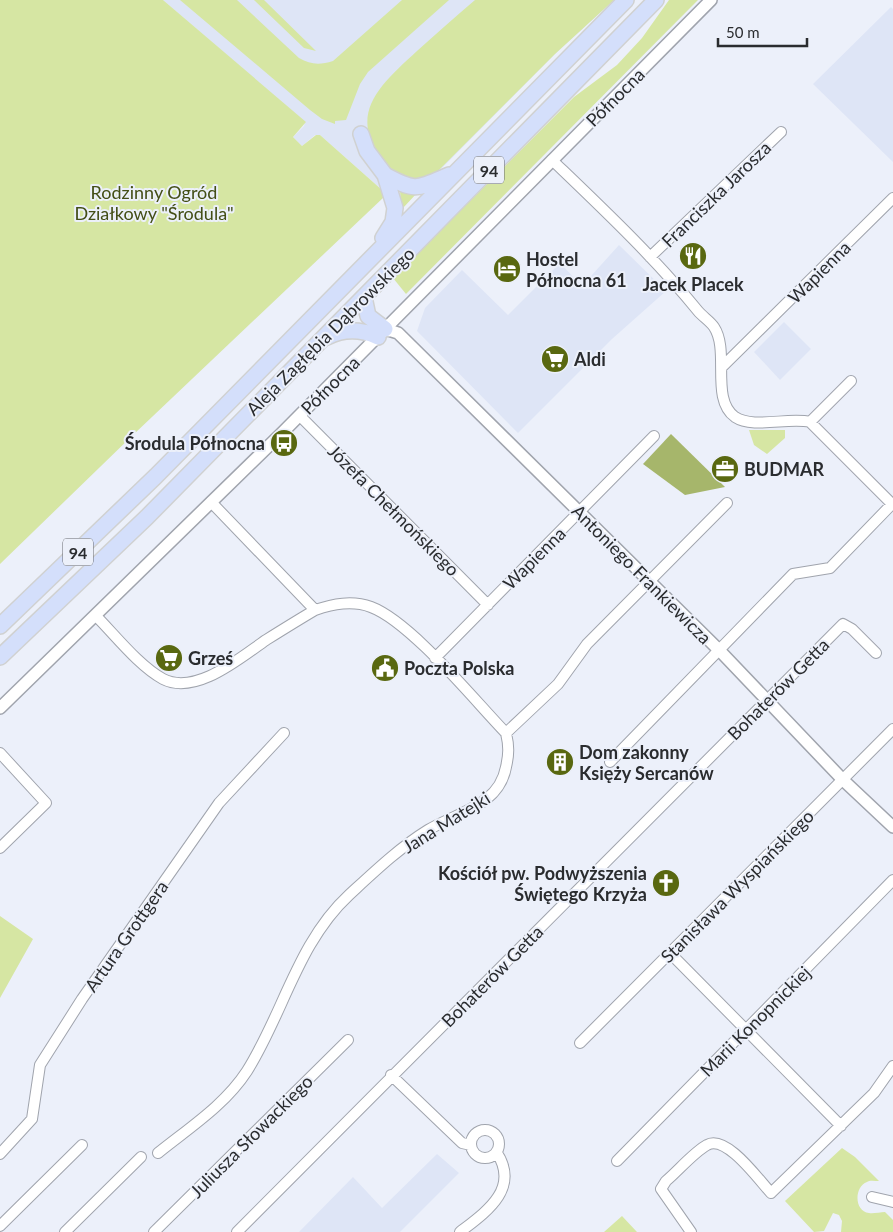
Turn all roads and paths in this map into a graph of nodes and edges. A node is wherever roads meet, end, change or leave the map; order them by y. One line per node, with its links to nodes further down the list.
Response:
1 (626, 0): 7 (main road, Aleja Zagłębia Dąbrowskiego / 94)
2 (656, 0): 12 (main road, Aleja Zagłębia Dąbrowskiego / 94)
3 (711, 0): 6 (street, Północna)
4 (781, 132): 11 (street, Franciszka Jarosza)
5 (361, 134): 8 (main road)
6 (552, 160): 11 (street); 13 (street, Północna)
7 (457, 171): 8 (main road); 10 (main road, Aleja Zagłębia Dąbrowskiego / 94)
8 (385, 175): 10 (main road)
9 (893, 198): 15 (street, Wapienna)
10 (378, 251): 28 (main road, Aleja Zagłębia Dąbrowskiego / 94)
11 (650, 257): 15 (street)
12 (364, 297): 13 (main road); 14 (main road, Aleja Zagłębia Dąbrowskiego / 94)
13 (381, 333): 14 (main road); 17 (street, Północna); 23 (street, Antoniego Frankiewicza)
14 (321, 340): 31 (main road, Aleja Zagłębia Dąbrowskiego / 94)
15 (722, 367): 18 (street)
16 (851, 381): 18 (street)
17 (300, 416): 20 (street, Północna); 25 (street, Józefa Chełmońskiego)
18 (810, 422): 22 (street)
19 (654, 436): 23 (street, Wapienna)
20 (212, 502): 26 (street); 27 (street, Północna)
21 (727, 503): 24 (street)
22 (891, 508): 29 (street)
23 (580, 512): 24 (street, Antoniego Frankiewicza); 25 (street, Wapienna)
24 (648, 581): 29 (street, Antoniego Frankiewicza); 37 (street)
25 (488, 605): 32 (street, Wapienna)
26 (315, 610): 27 (street); 32 (street)
27 (96, 616): 34 (street, Północna)
28 (0, 626)
29 (720, 651): 33 (street, Antoniego Frankiewicza); 39 (street)
30 (876, 653): 33 (street, Bohaterów Getta)
31 (0, 657)
32 (435, 658): 37 (street)
33 (766, 700): 40 (street, Antoniego Frankiewicza); 49 (street, Bohaterów Getta)
34 (0, 708)
35 (893, 729): 40 (street, Stanisława Wyspiańskiego)
36 (284, 733): 55 (street, Artura Grottgera)
37 (506, 734): 53 (street, Jana Matejki)
38 (0, 753): 42 (street)
39 (610, 762)
40 (843, 780): 41 (street, Antoniego Frankiewicza); 44 (street, Stanisława Wyspiańskiego)
41 (893, 827)
42 (0, 848)
43 (893, 880): 45 (street, Marii Konopnickiej)
44 (670, 953): 45 (street); 47 (street, Stanisława Wyspiańskiego)
45 (746, 1030): 50 (street); 57 (street, Marii Konopnickiej)
46 (348, 1040): 62 (street, Juliusza Słowackiego)
47 (580, 1043)
48 (893, 1066): 50 (street)
49 (391, 1075): 52 (street); 63 (street, Bohaterów Getta)
50 (840, 1126): 65 (street)
51 (82, 1145): 60 (street)
52 (471, 1146): 54 (street); 54 (street)
53 (158, 1152)
54 (497, 1153): 64 (street)
55 (0, 1154)
56 (140, 1157): 61 (street)
57 (617, 1161)
58 (872, 1198): 59 (street)
59 (893, 1202)
60 (0, 1226)
61 (65, 1232)
62 (154, 1232)
63 (237, 1232)
64 (460, 1232)
65 (691, 1232)

